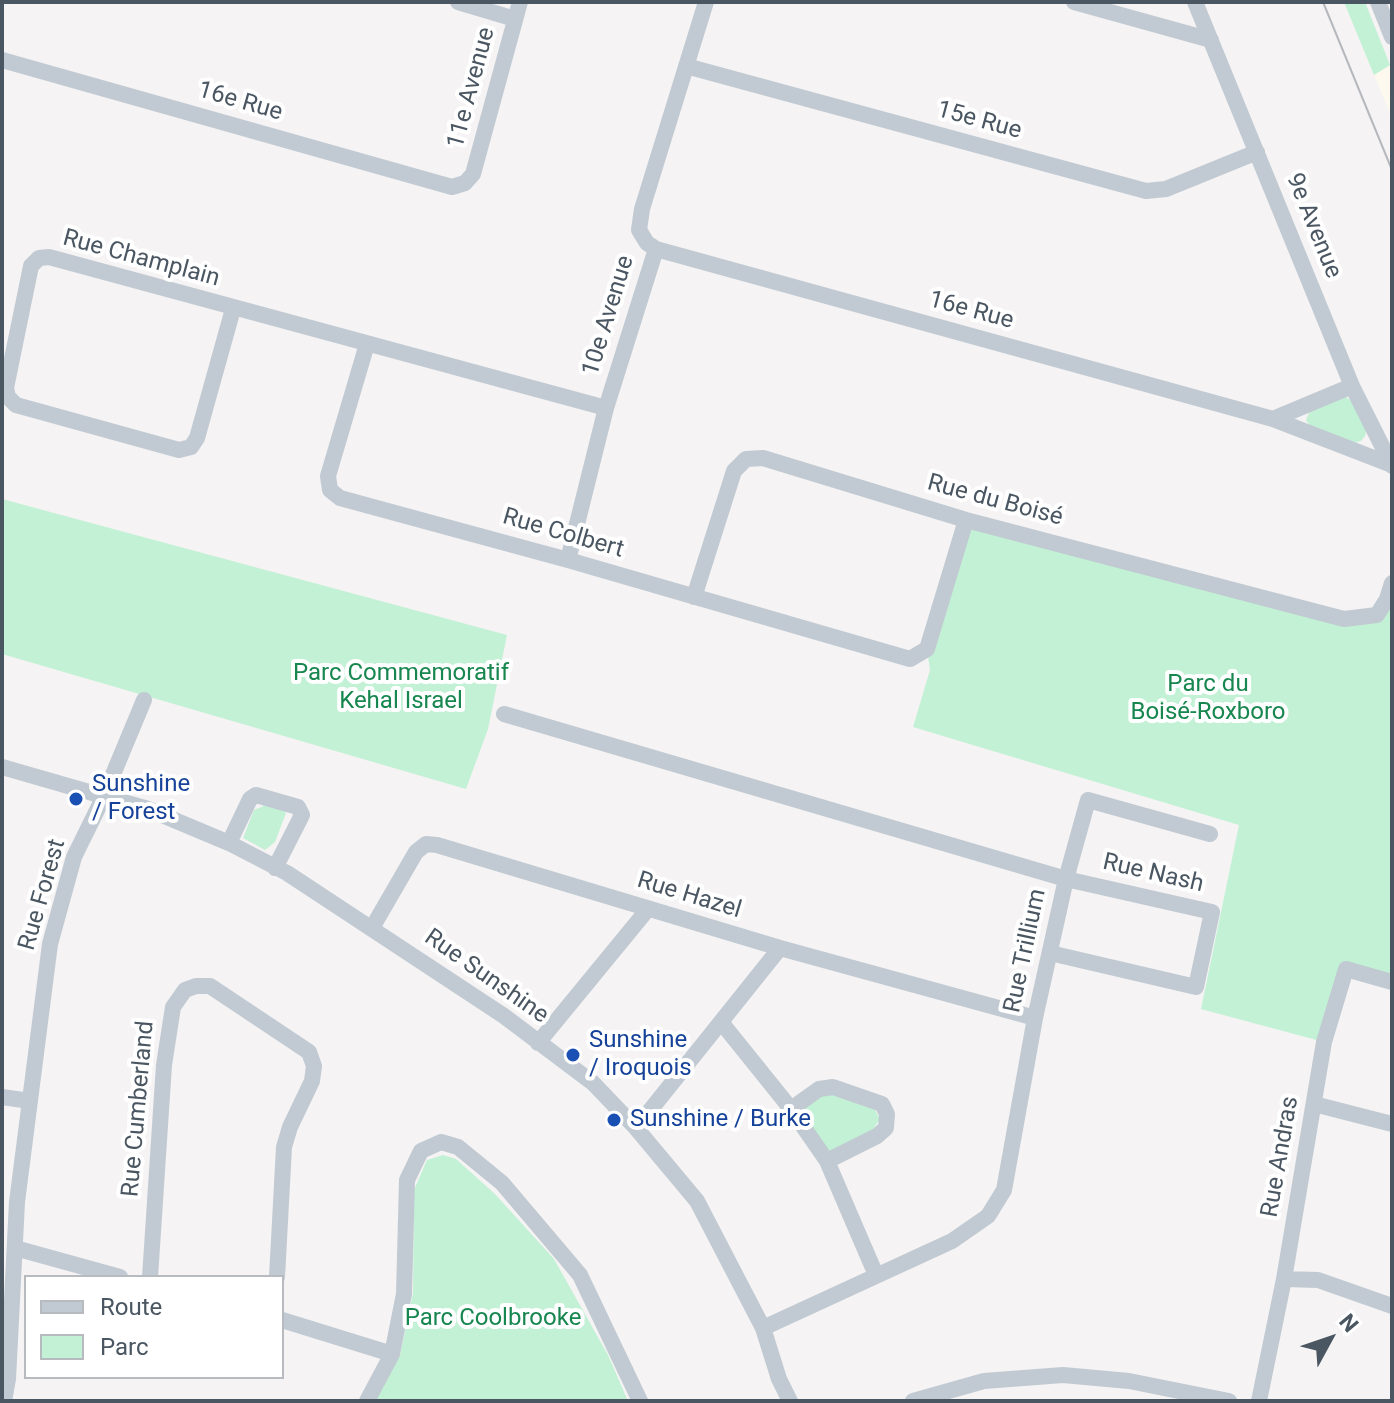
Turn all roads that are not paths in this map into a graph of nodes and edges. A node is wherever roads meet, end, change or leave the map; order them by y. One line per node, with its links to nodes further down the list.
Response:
1 (458, 2): 6 (street)
2 (706, 2): 10 (street, 10e Avenue)
3 (1074, 2): 8 (street)
4 (1195, 2): 8 (street, 9e Avenue)
5 (1378, 2): 7 (street)
6 (518, 10): 12 (street, 11e Avenue)
7 (1392, 37)
8 (1211, 40): 11 (street, 9e Avenue)
9 (2, 60): 12 (street, 16e Rue)
10 (686, 66): 11 (street, 15e Rue); 13 (street, 10e Avenue)
11 (1257, 152): 16 (street, 9e Avenue)
12 (465, 183)
13 (656, 249): 17 (street, 10e Avenue); 18 (street, 16e Rue)
14 (233, 309): 14 (street, Rue Champlain); 15 (street, Rue Champlain)
15 (367, 344): 17 (street, Rue Champlain); 21 (street, Rue Colbert)
16 (1352, 386): 18 (street); 19 (street, 9e Avenue)
17 (606, 408): 21 (street, 10e Avenue)
18 (1273, 419): 19 (street, 16e Rue)
19 (1392, 465)
20 (966, 520): 22 (street, Rue du Boisé); 23 (street, Rue du Boisé); 23 (street, Rue Colbert)
21 (568, 560): 23 (street, Rue Colbert)
22 (1392, 583)
23 (694, 597)
24 (144, 700): 27 (street, Rue Forest)
25 (504, 714): 31 (street, Rue Trillium)
26 (2, 767): 27 (street, Rue Sunshine)
27 (104, 796): 29 (street, Rue Sunshine); 41 (street, Rue Forest)
28 (1210, 834): 31 (street, Rue Nash)
29 (229, 843): 30 (street, Rue Sunshine); 30 (street)
30 (275, 868): 33 (street, Rue Sunshine)
31 (1066, 879): 35 (street, Rue Trillium); 35 (street, Rue Nash)
32 (648, 909): 33 (street, Rue Hazel); 34 (street, Rue Hazel); 39 (street)
33 (372, 928): 39 (street, Rue Sunshine)
34 (780, 948): 37 (street, Rue Hazel); 38 (street)
35 (1050, 953): 37 (street, Rue Trillium)
36 (1392, 982): 42 (street, Rue Andras)
37 (1035, 1018): 51 (street, Rue Trillium)
38 (721, 1022): 43 (street); 45 (street)
39 (538, 1043): 45 (street, Rue Sunshine)
40 (2, 1097): 41 (street)
41 (30, 1101): 47 (street, Rue Forest)
42 (1314, 1104): 44 (street); 52 (street, Rue Andras)
43 (791, 1109): 46 (street); 46 (street)
44 (1392, 1124)
45 (636, 1128): 55 (street, Rue Sunshine)
46 (827, 1161): 51 (street)
47 (15, 1248): 48 (street); 57 (street, Rue Forest)
48 (113, 1275)
49 (150, 1275): 50 (street, Rue Cumberland)
50 (277, 1275)
51 (876, 1275): 55 (street, Rue Trillium)
52 (1284, 1279): 53 (street); 63 (street, Rue Andras)
53 (1392, 1306)
54 (284, 1321): 56 (street)
55 (763, 1328): 60 (street, Rue Sunshine)
56 (392, 1354): 58 (street); 59 (street)
57 (4, 1401)
58 (367, 1401)
59 (640, 1401)
60 (790, 1401)
61 (913, 1401): 62 (street)
62 (1229, 1401)
63 (1259, 1401)

